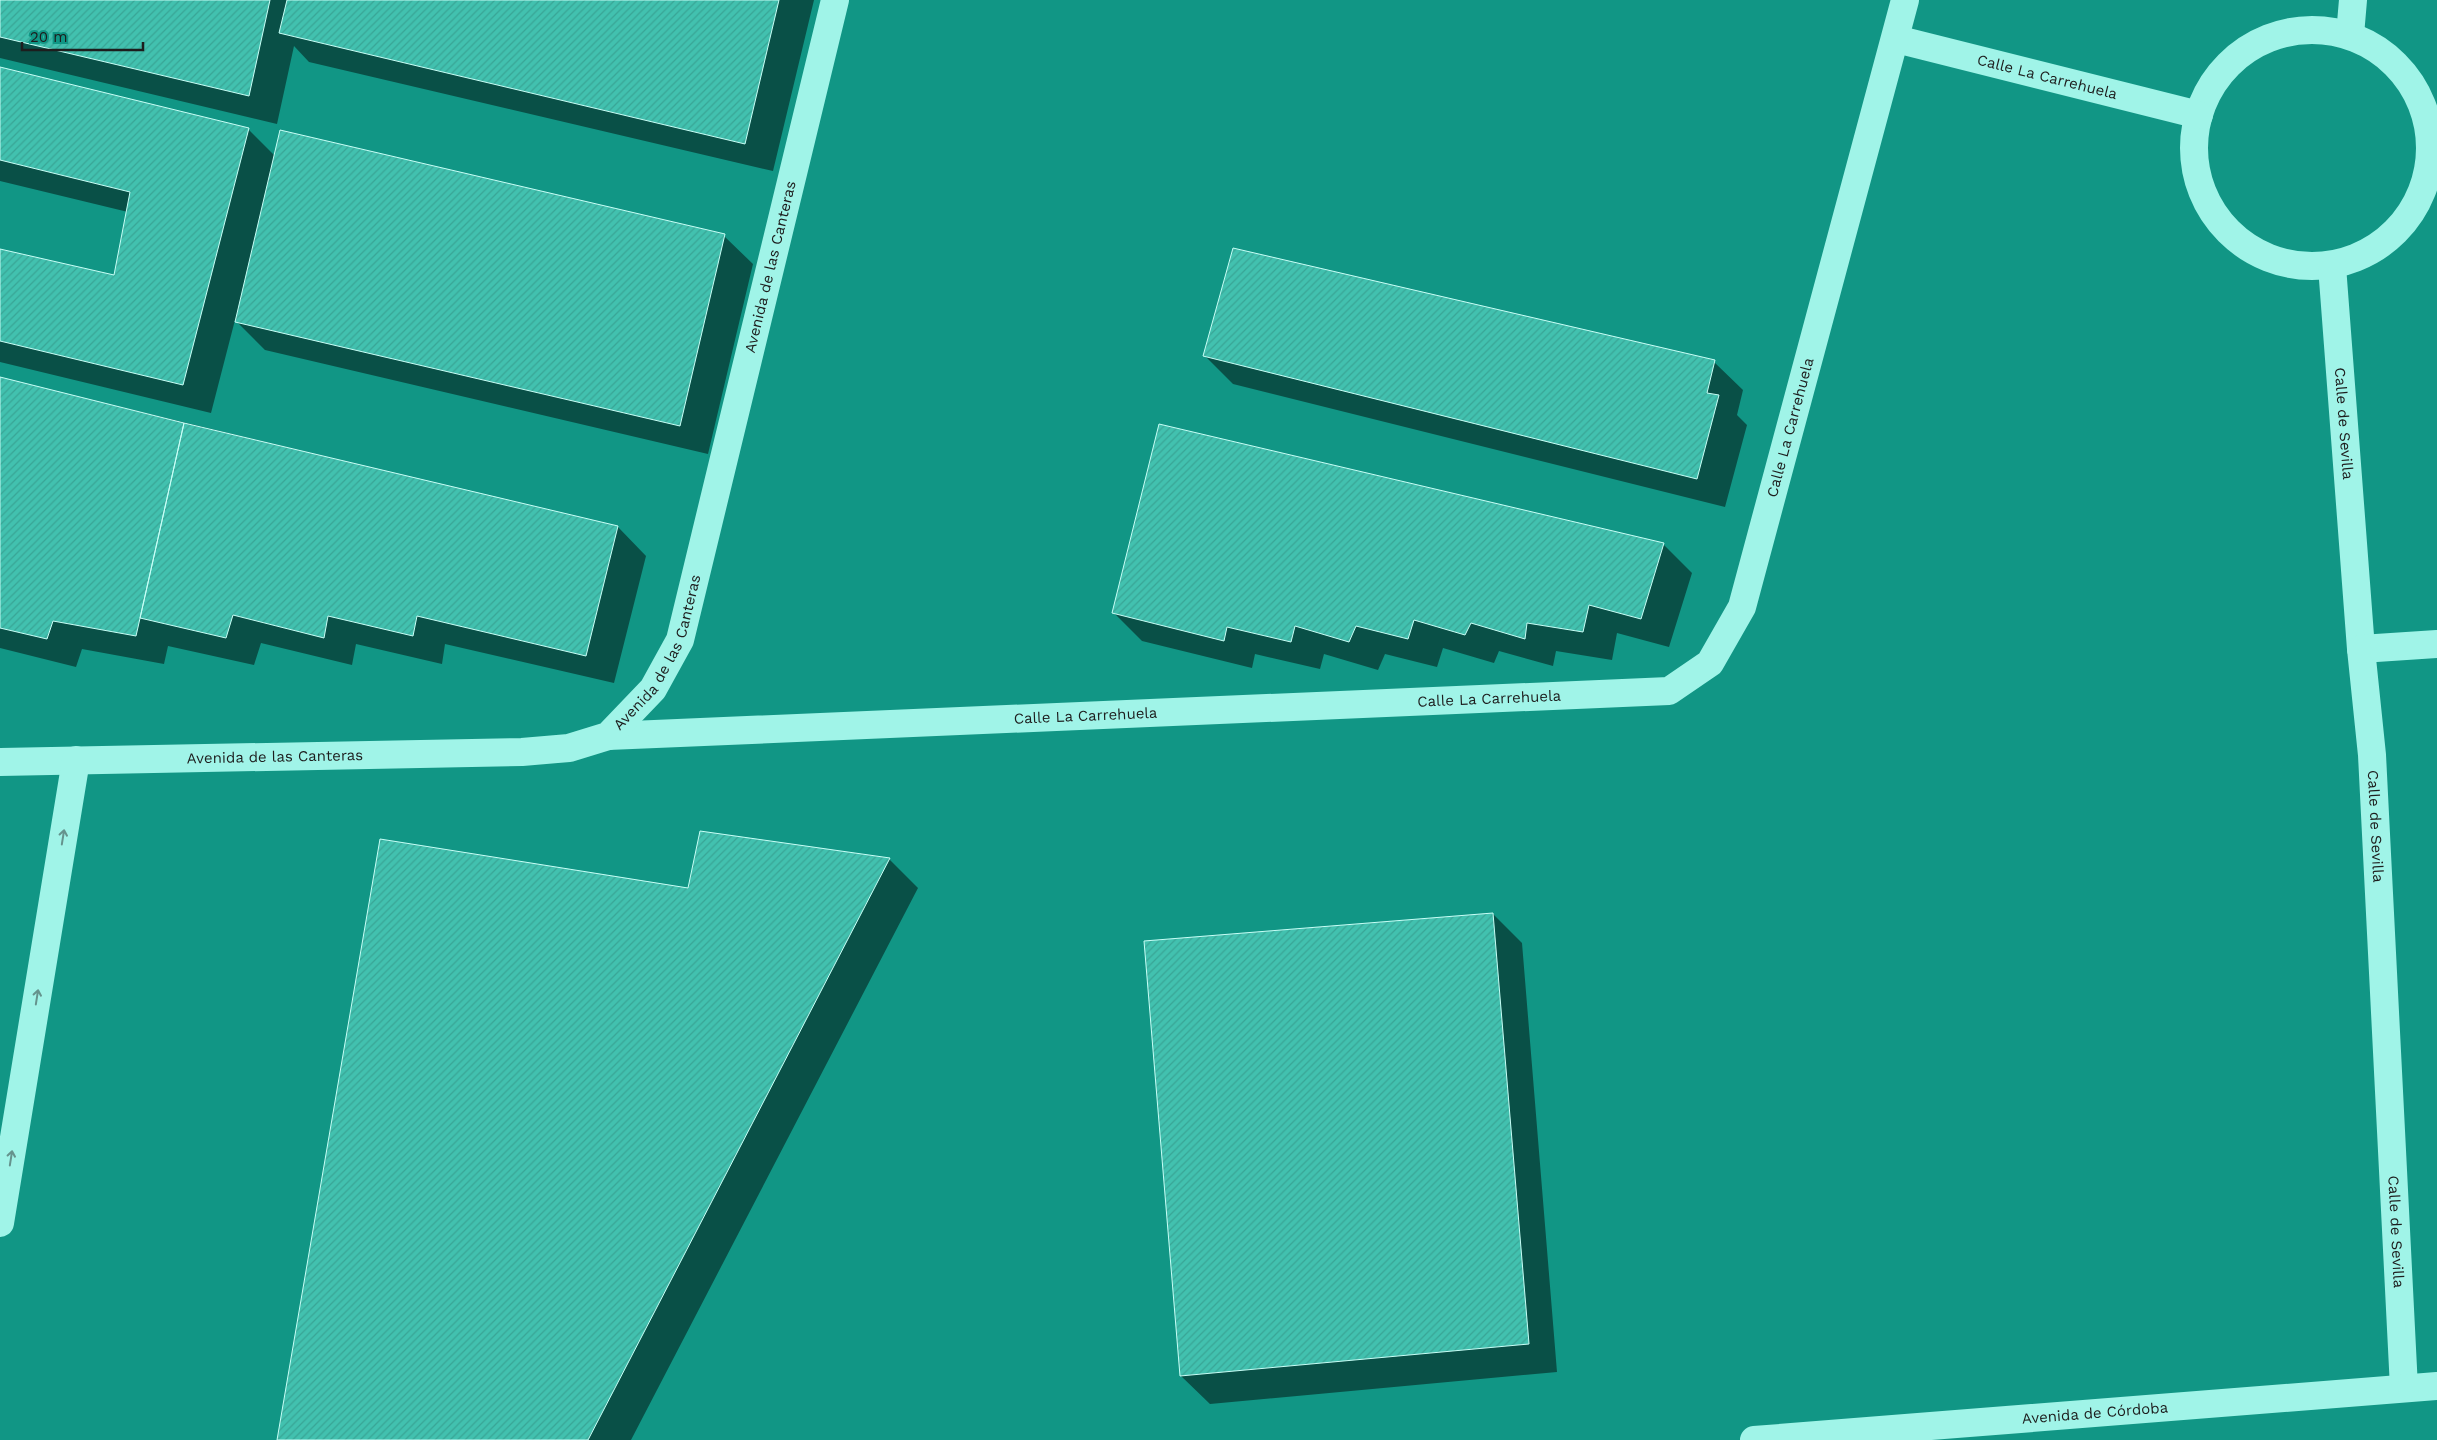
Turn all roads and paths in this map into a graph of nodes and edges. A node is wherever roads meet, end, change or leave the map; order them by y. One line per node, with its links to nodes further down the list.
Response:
1 (835, 0): 10 (street, Avenida de las Canteras)
2 (1905, 0): 5 (street, Calle La Carrehuela)
3 (2353, 0): 4 (street)
4 (2350, 35): 6 (street); 7 (street)
5 (1896, 38): 6 (street, Calle La Carrehuela); 10 (street, Calle La Carrehuela)
6 (2199, 115): 7 (street)
7 (2332, 266): 9 (street, Calle de Sevilla)
8 (2437, 644): 9 (street)
9 (2361, 649): 15 (street, Calle de Sevilla)
10 (608, 736): 11 (street, Avenida de las Canteras)
11 (76, 760): 12 (street, Avenida de las Canteras); 13 (street, one-way to 11)
12 (0, 762)
13 (0, 1223)
14 (2437, 1386): 15 (street, Avenida de Córdoba)
15 (2404, 1388): 16 (street, Avenida de Córdoba)
16 (1754, 1440)

